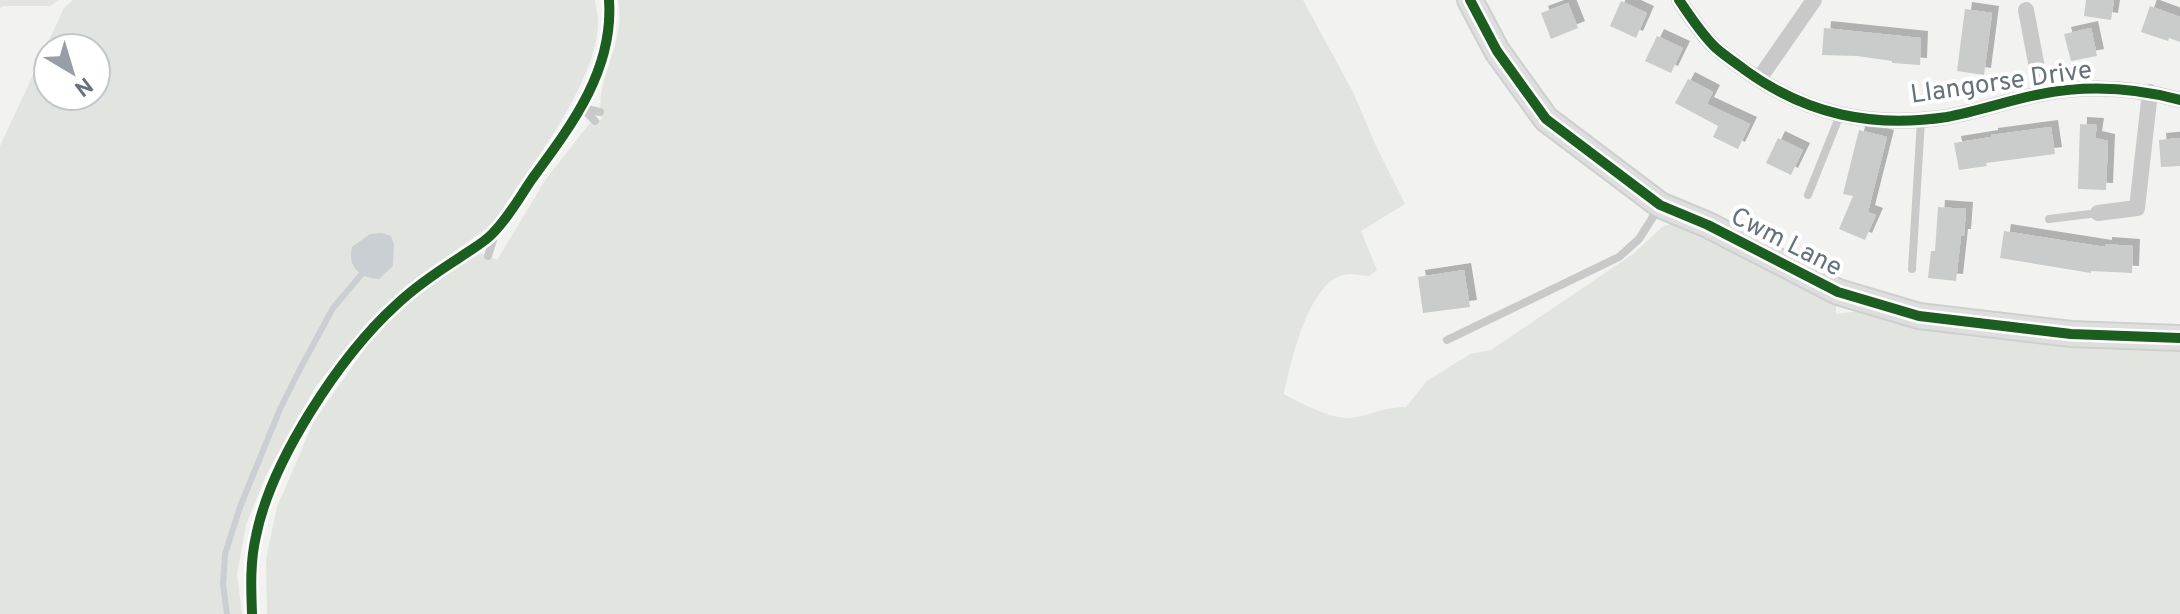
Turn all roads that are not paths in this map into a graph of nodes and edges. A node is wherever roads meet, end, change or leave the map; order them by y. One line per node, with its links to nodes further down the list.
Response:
1 (609, 0): 10 (lane)
2 (1470, 0): 16 (street, Cwm Lane)
3 (1679, 0): 6 (street, Llangorse Drive)
4 (1814, 0): 6 (street)
5 (2026, 10): 8 (street)
6 (1759, 79): 12 (street, Llangorse Drive)
7 (2150, 92): 8 (street, Llangorse Drive); 9 (street, Llangorse Drive); 17 (street)
8 (2042, 94): 13 (street, Llangorse Drive)
9 (2180, 100)
10 (582, 108): 11 (lane); 14 (lane); 19 (lane)
11 (600, 112)
12 (1840, 115): 13 (street, Llangorse Drive); 15 (lane)
13 (1921, 119): 21 (lane)
14 (595, 121)
15 (1808, 195)
16 (1660, 205): 22 (street, Cwm Lane); 23 (lane)
17 (2098, 213): 18 (lane)
18 (2049, 219)
19 (497, 229): 20 (lane); 24 (lane)
20 (488, 256)
21 (1912, 269)
22 (2180, 338)
23 (1447, 340)
24 (252, 614)

